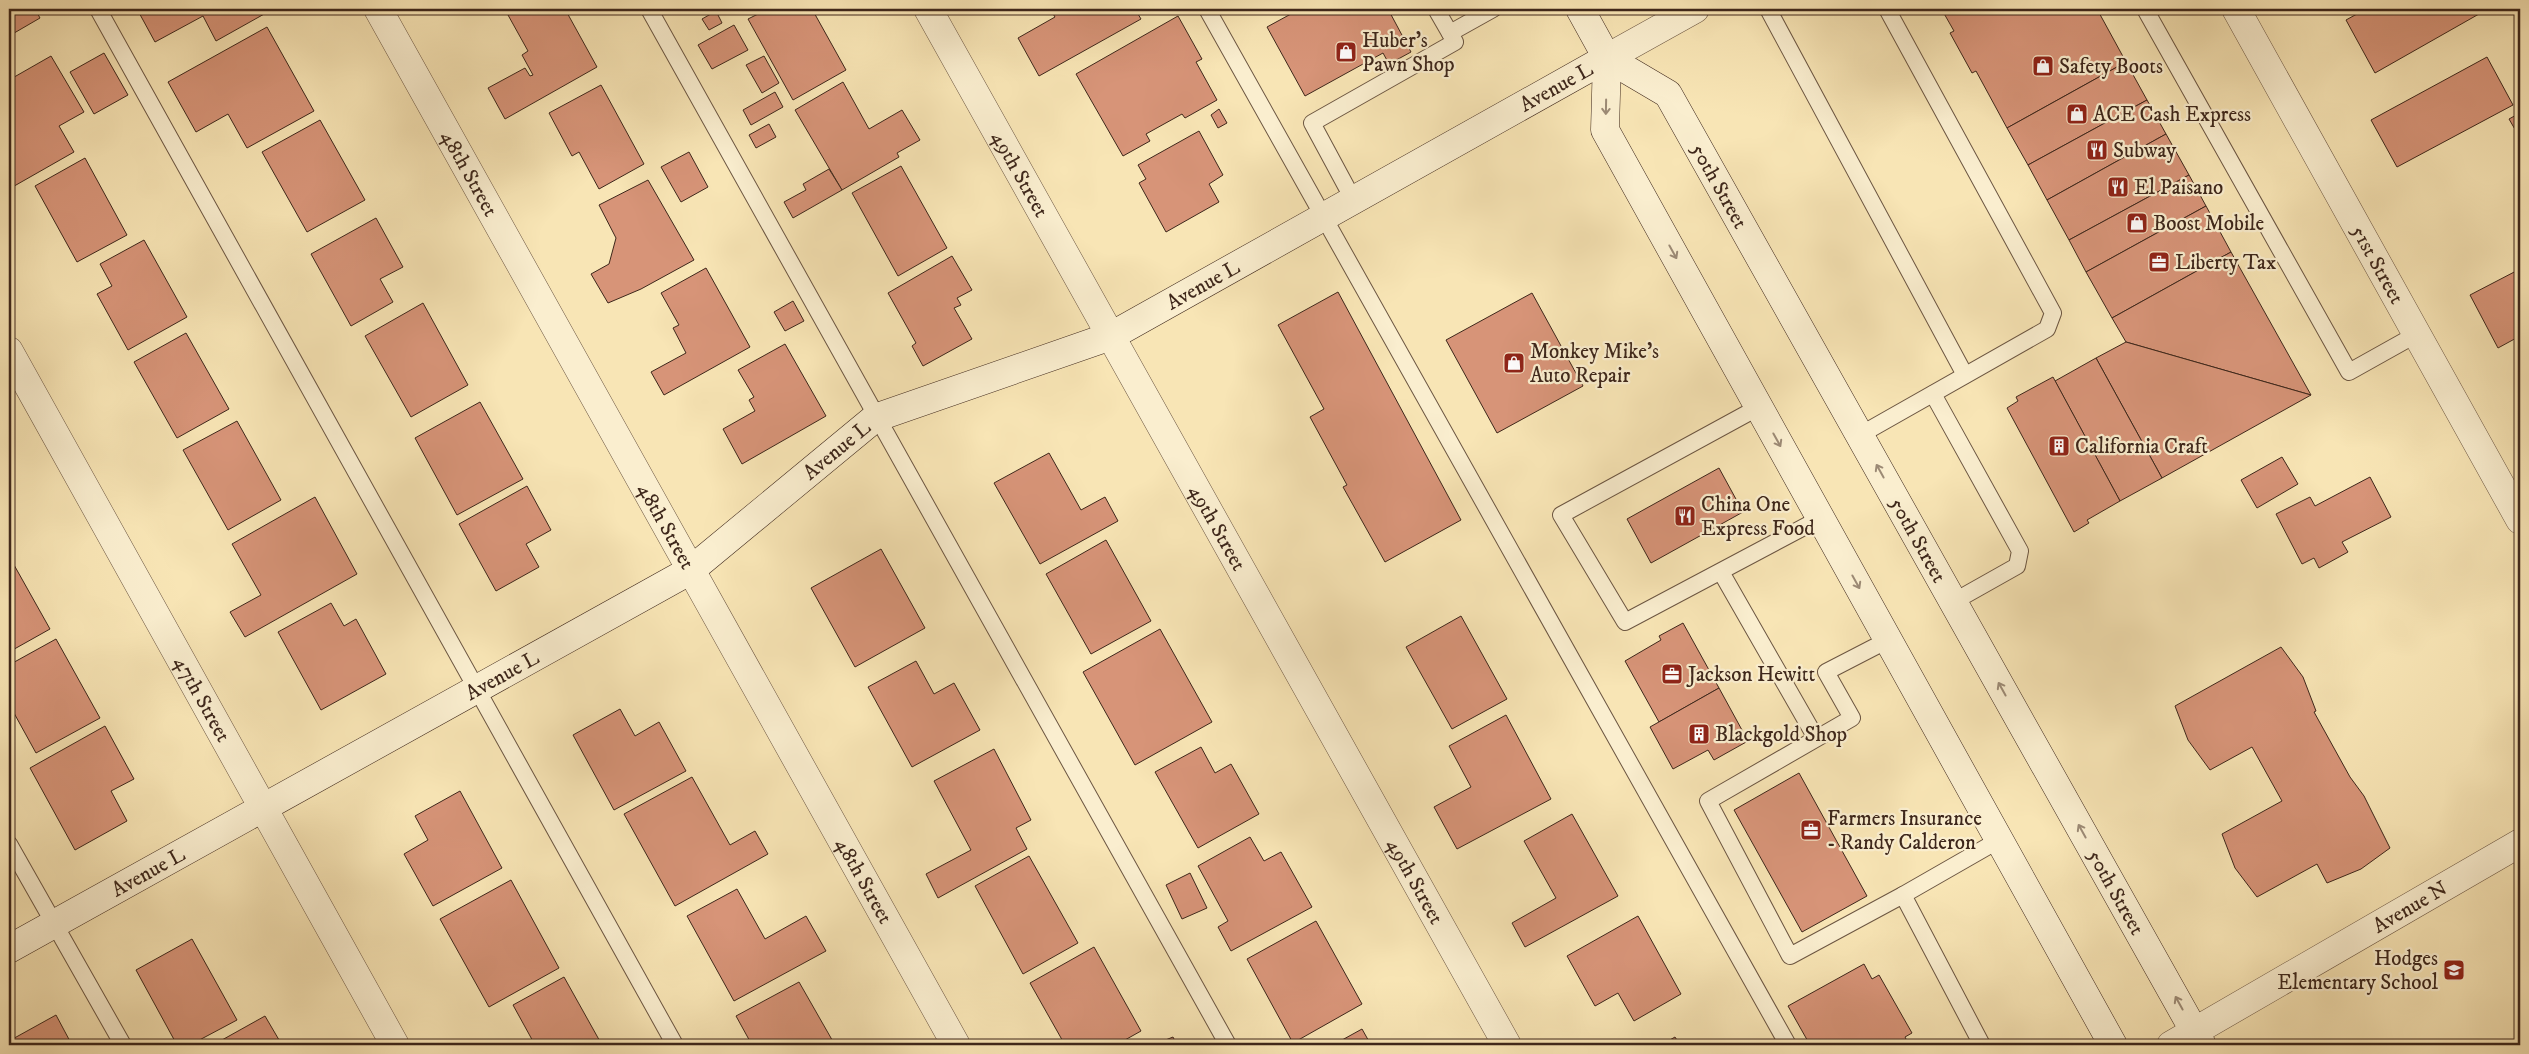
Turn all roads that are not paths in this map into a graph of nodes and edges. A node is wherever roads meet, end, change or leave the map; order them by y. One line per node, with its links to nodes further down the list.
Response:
1 (98, 9): 32 (lane)
2 (378, 9): 28 (street, 48th Street)
3 (649, 9): 24 (lane)
4 (928, 9): 19 (street, 49th Street)
5 (1207, 9): 17 (lane)
6 (1436, 9): 14 (lane)
7 (1492, 9): 14 (lane)
8 (1580, 9): 15 (street)
9 (1695, 9): 15 (street, Avenue L)
10 (1768, 9): 21 (lane)
11 (1887, 9): 21 (lane)
12 (2145, 9): 18 (lane)
13 (2236, 9): 18 (street, 51st Street)
14 (1450, 33): 16 (lane)
15 (1607, 58): 16 (street, Avenue L); 23 (street, one-way to 23); 25 (street, 50th Street)
16 (1354, 201): 17 (street, Avenue L)
17 (1324, 218): 19 (street, Avenue L); 49 (lane)
18 (2417, 334): 27 (street, 51st Street)
19 (1111, 336): 24 (street, Avenue L); 48 (street, 49th Street)
20 (9, 351): 34 (street, 47th Street)
21 (1965, 375): 22 (lane)
22 (1933, 394): 25 (lane); 30 (lane)
23 (1759, 408): 26 (street, one-way to 26); 29 (lane)
24 (876, 418): 28 (street, Avenue L); 47 (lane)
25 (1860, 435): 30 (street, 50th Street, one-way to 25)
26 (1820, 518): 29 (lane); 31 (street, one-way to 31)
27 (2520, 520)
28 (691, 570): 32 (street, Avenue L); 46 (street, 48th Street)
29 (1721, 572): 33 (lane)
30 (1953, 602): 41 (street, 50th Street, one-way to 30)
31 (1888, 640): 33 (lane); 35 (street)
32 (478, 689): 34 (street, Avenue L); 45 (lane)
33 (1816, 738): 38 (lane)
34 (264, 809): 39 (street, Avenue L); 44 (street, 47th Street)
35 (1999, 840): 38 (lane); 42 (street)
36 (2520, 843): 41 (street, Avenue N)
37 (9, 844): 39 (lane)
38 (1903, 895): 50 (lane)
39 (53, 924): 40 (street, Avenue L); 43 (lane)
40 (9, 949)
41 (2199, 1038): 51 (street, Avenue N)
42 (2105, 1042)
43 (123, 1045)
44 (395, 1045)
45 (675, 1045)
46 (956, 1045)
47 (1228, 1045)
48 (1506, 1045)
49 (1788, 1045)
50 (1982, 1045)
51 (2171, 1045)

